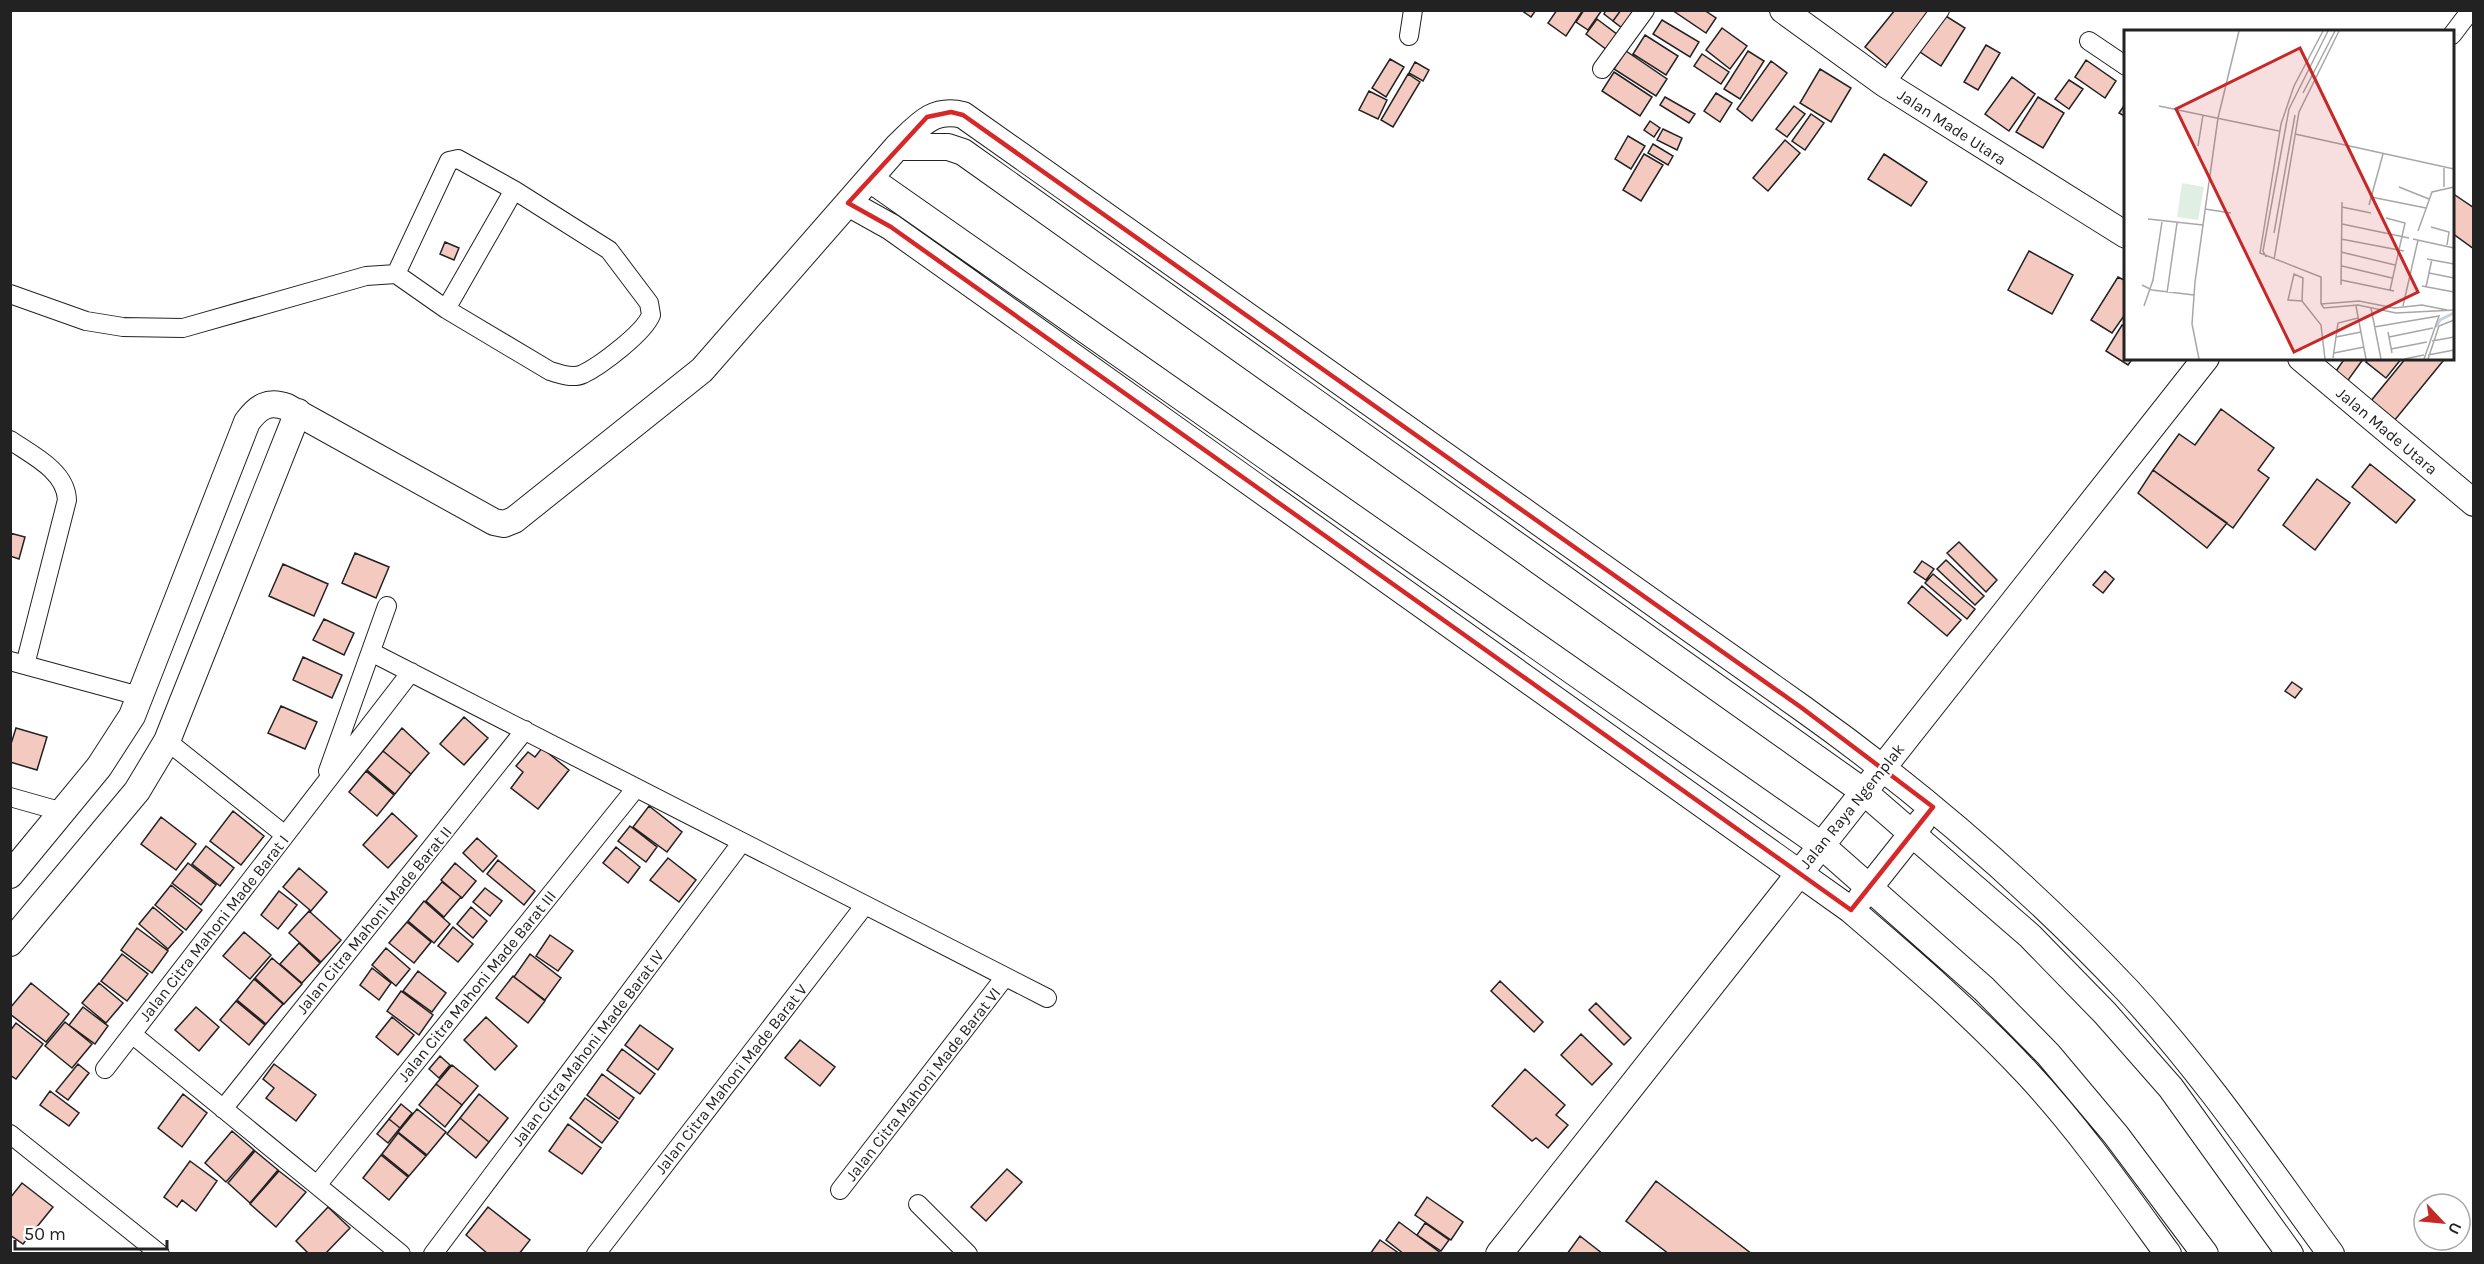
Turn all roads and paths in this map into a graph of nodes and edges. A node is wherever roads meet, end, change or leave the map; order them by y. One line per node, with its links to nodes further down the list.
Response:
1 (1413, 10): 7 (street)
2 (1645, 10): 10 (street)
3 (1783, 10): 11 (main road, Jalan Made Utara)
4 (1940, 10): 11 (street)
5 (2471, 10): 6 (street)
6 (2454, 32)
7 (1408, 36)
8 (2089, 40): 9 (street)
9 (2124, 65)
10 (1602, 69)
11 (1885, 84): 16 (main road, Jalan Made Utara)
12 (897, 147): 13 (main road); 32 (main road); 35 (main road)
13 (870, 179): 15 (main road); 42 (main road)
14 (514, 190): 17 (street); 19 (street); 19 (street)
15 (848, 203): 22 (main road); 43 (main road)
16 (2124, 234)
17 (396, 274): 18 (street); 19 (street)
18 (10, 294)
19 (446, 309)
20 (2204, 360): 32 (main road, Jalan Raya Ngemplak)
21 (2303, 360): 24 (main road, Jalan Made Utara)
22 (298, 412): 29 (main road); 31 (main road)
23 (10, 440): 27 (street)
24 (2474, 503)
25 (387, 606): 26 (street, Jalan Citra Mahoni Made Barat I)
26 (371, 652): 28 (street); 33 (street, Jalan Citra Mahoni Made Barat I)
27 (18, 663): 29 (street)
28 (411, 672): 30 (street); 33 (street, Jalan Citra Mahoni Made Barat I)
29 (139, 696): 38 (main road)
30 (525, 730): 34 (street); 53 (street, Jalan Citra Mahoni Made Barat II)
31 (167, 741): 40 (street); 48 (main road)
32 (1884, 767): 35 (main road, Jalan Raya Ngemplak); 37 (main road)
33 (322, 786): 40 (street, Jalan Citra Mahoni Made Barat I)
34 (636, 788): 41 (street); 55 (street, Jalan Citra Mahoni Made Barat III)
35 (1864, 792): 39 (main road); 42 (main road, Jalan Raya Ngemplak)
36 (10, 796): 38 (street)
37 (1933, 807): 39 (main road); 67 (main road)
38 (63, 812): 44 (main road)
39 (1911, 834): 45 (main road); 66 (main road)
40 (285, 835): 51 (street, Jalan Citra Mahoni Made Barat I)
41 (742, 842): 46 (street); 60 (street, Jalan Citra Mahoni Made Barat IV)
42 (1821, 845): 43 (main road, Jalan Raya Ngemplak); 45 (main road)
43 (1800, 872): 47 (main road); 63 (main road, Jalan Raya Ngemplak)
44 (10, 875)
45 (1870, 886): 47 (main road); 65 (main road)
46 (865, 905): 49 (street); 61 (street, Jalan Citra Mahoni Made Barat V)
47 (1851, 910): 64 (main road)
48 (10, 944)
49 (1005, 977): 50 (street); 56 (street, Jalan Citra Mahoni Made Barat VI)
50 (1047, 998)
51 (132, 1034): 52 (street, Jalan Citra Mahoni Made Barat I); 53 (street)
52 (105, 1069)
53 (223, 1109): 55 (street)
54 (10, 1134): 58 (street)
55 (318, 1184): 59 (street)
56 (840, 1191)
57 (918, 1204): 62 (street)
58 (160, 1254)
59 (401, 1254)
60 (433, 1254)
61 (596, 1254)
62 (968, 1254)
63 (1499, 1254)
64 (2168, 1254)
65 (2205, 1254)
66 (2290, 1254)
67 (2331, 1254)

